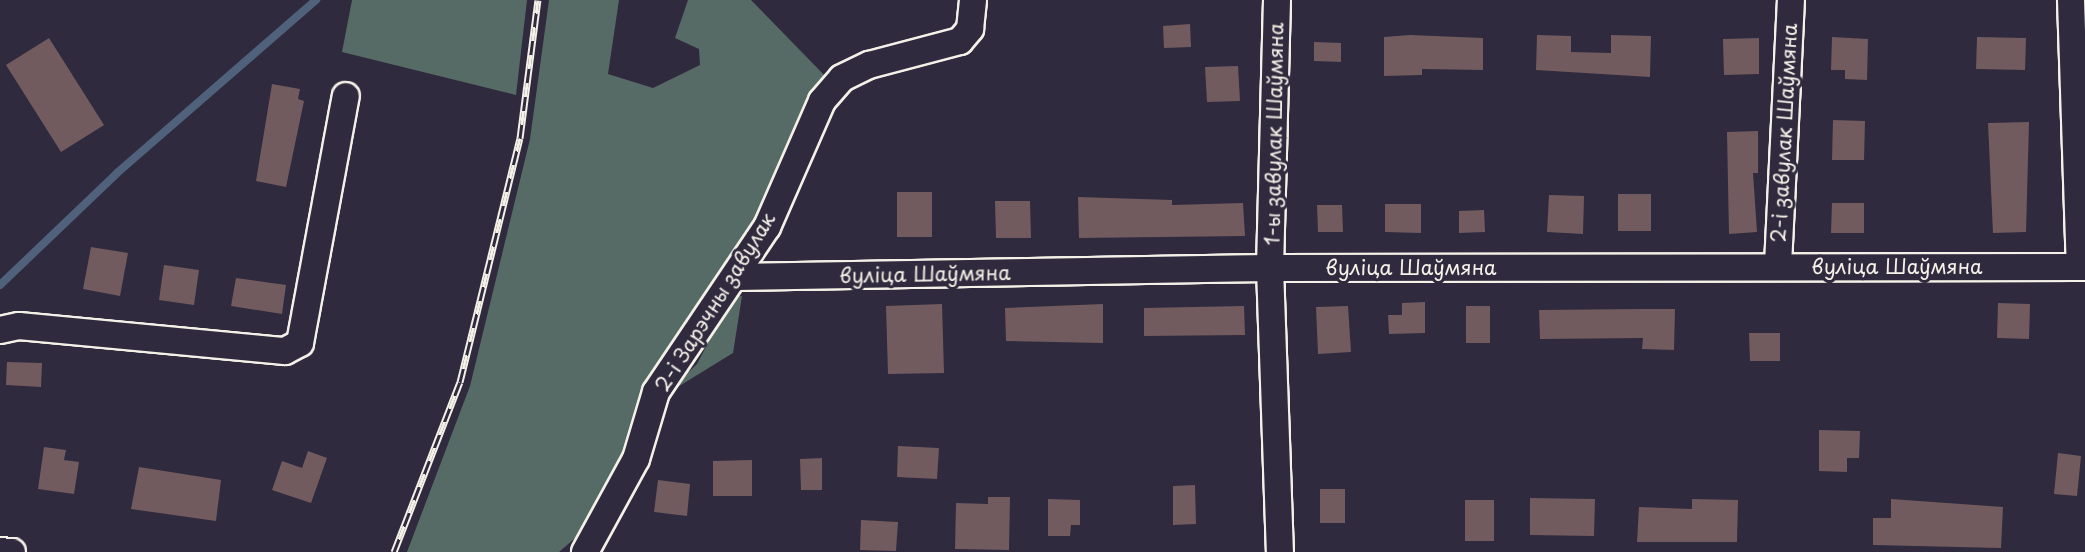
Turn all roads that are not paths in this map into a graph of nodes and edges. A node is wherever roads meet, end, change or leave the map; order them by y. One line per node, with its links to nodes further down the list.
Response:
1 (973, 0): 9 (street, 2-і Зарэчны завулак)
2 (1277, 0): 8 (street, 1-ы завулак Шаўмяна)
3 (1791, 0): 6 (street, 2-і завулак Шаўмяна)
4 (2071, 0): 7 (street)
5 (346, 96): 10 (street)
6 (1778, 265): 7 (street, вуліца Шаўмяна); 8 (street, вуліца Шаўмяна)
7 (2083, 267)
8 (1270, 268): 9 (street, вуліца Шаўмяна); 14 (street, 1-ы завулак Шаўмяна)
9 (736, 277): 13 (street, 2-і Зарэчны завулак)
10 (0, 330)
11 (0, 551): 12 (street)
12 (12, 552)
13 (585, 552)
14 (1280, 552)

